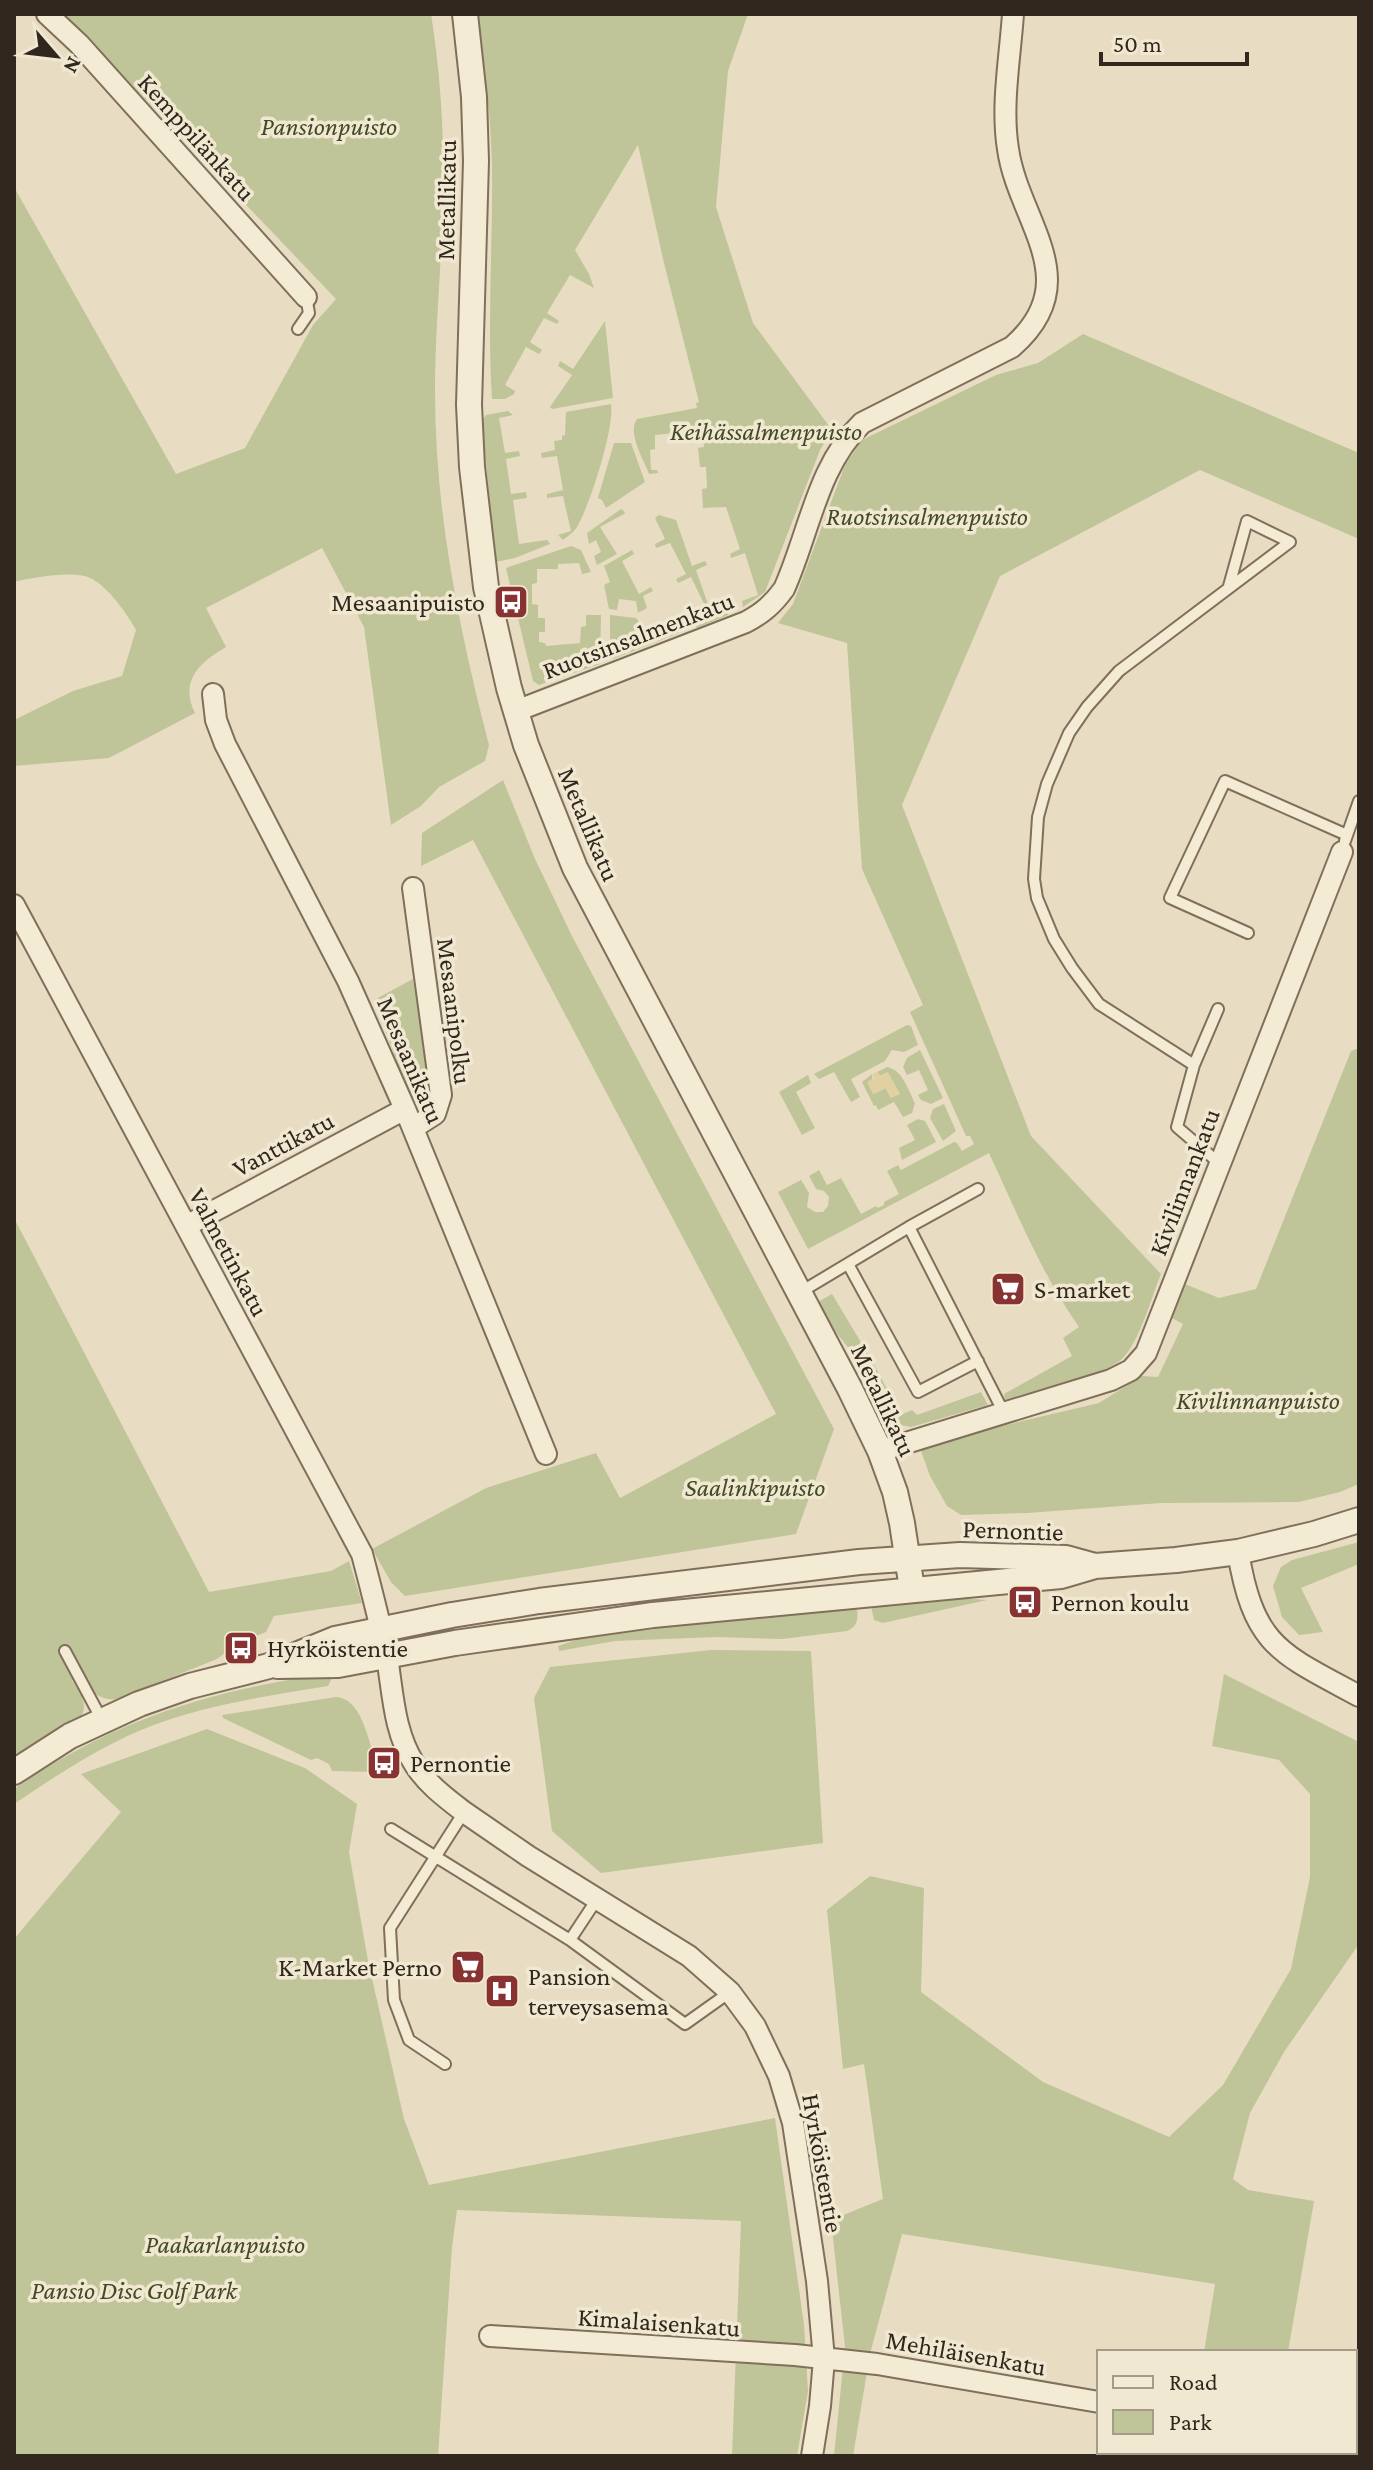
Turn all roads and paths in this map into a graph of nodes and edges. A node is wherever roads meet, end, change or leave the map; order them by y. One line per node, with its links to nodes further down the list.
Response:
1 (47, 14): 4 (street, Kemppilänkatu)
2 (465, 14): 8 (street, Metallikatu)
3 (1013, 14): 8 (street, Ruotsinsalmenkatu)
4 (306, 297): 5 (lane)
5 (298, 329)
6 (1229, 586): 6 (lane); 15 (lane)
7 (213, 694): 16 (street, Mesaanikatu)
8 (516, 711): 22 (street, Metallikatu)
9 (1358, 804): 10 (lane)
10 (1344, 844): 13 (lane); 17 (street, Kivilinnankatu)
11 (413, 888): 16 (street, Mesaanipolku)
12 (14, 905): 19 (street, Valmetinkatu)
13 (1248, 933)
14 (1218, 1009): 15 (lane)
15 (1194, 1065): 17 (lane)
16 (409, 1118): 19 (street, Vanttikatu); 26 (street, Mesaanikatu)
17 (1219, 1163): 24 (street, Kivilinnankatu)
18 (978, 1189): 20 (lane)
19 (186, 1226): 32 (street, Valmetinkatu)
20 (909, 1227): 21 (lane); 23 (lane)
21 (848, 1264): 22 (lane); 23 (lane)
22 (799, 1293): 25 (street, Metallikatu)
23 (978, 1361): 24 (lane)
24 (1004, 1413): 25 (street, Kivilinnankatu)
25 (880, 1451): 29 (street, Metallikatu)
26 (546, 1454)
27 (1359, 1520): 28 (street, Pernontie)
28 (1238, 1552): 30 (street, Pernontie); 36 (street)
29 (907, 1558): 30 (street, Pernontie); 31 (street, Metallikatu); 32 (street, Pernontie)
30 (1095, 1566): 31 (street, Pernontie)
31 (912, 1589): 34 (street, Pernontie)
32 (381, 1629): 34 (street, Hyrköistentie); 35 (street, Pernontie)
33 (65, 1651): 37 (lane)
34 (386, 1657): 35 (street, Pernontie); 39 (street, Hyrköistentie)
35 (269, 1666): 37 (street, Pernontie)
36 (1359, 1696)
37 (102, 1720): 38 (street, Pernontie)
38 (14, 1772)
39 (464, 1812): 41 (lane); 42 (street, Hyrköistentie)
40 (391, 1829): 41 (lane)
41 (437, 1857): 43 (lane); 45 (lane)
42 (597, 1899): 43 (lane); 44 (street, Hyrköistentie)
43 (570, 1940): 44 (lane)
44 (730, 1992): 47 (street, Hyrköistentie)
45 (445, 2064)
46 (490, 2336): 47 (street, Kimalaisenkatu)
47 (824, 2359): 48 (street, Mehiläisenkatu); 49 (street, Hyrköistentie)
48 (1097, 2402)
49 (812, 2456)

